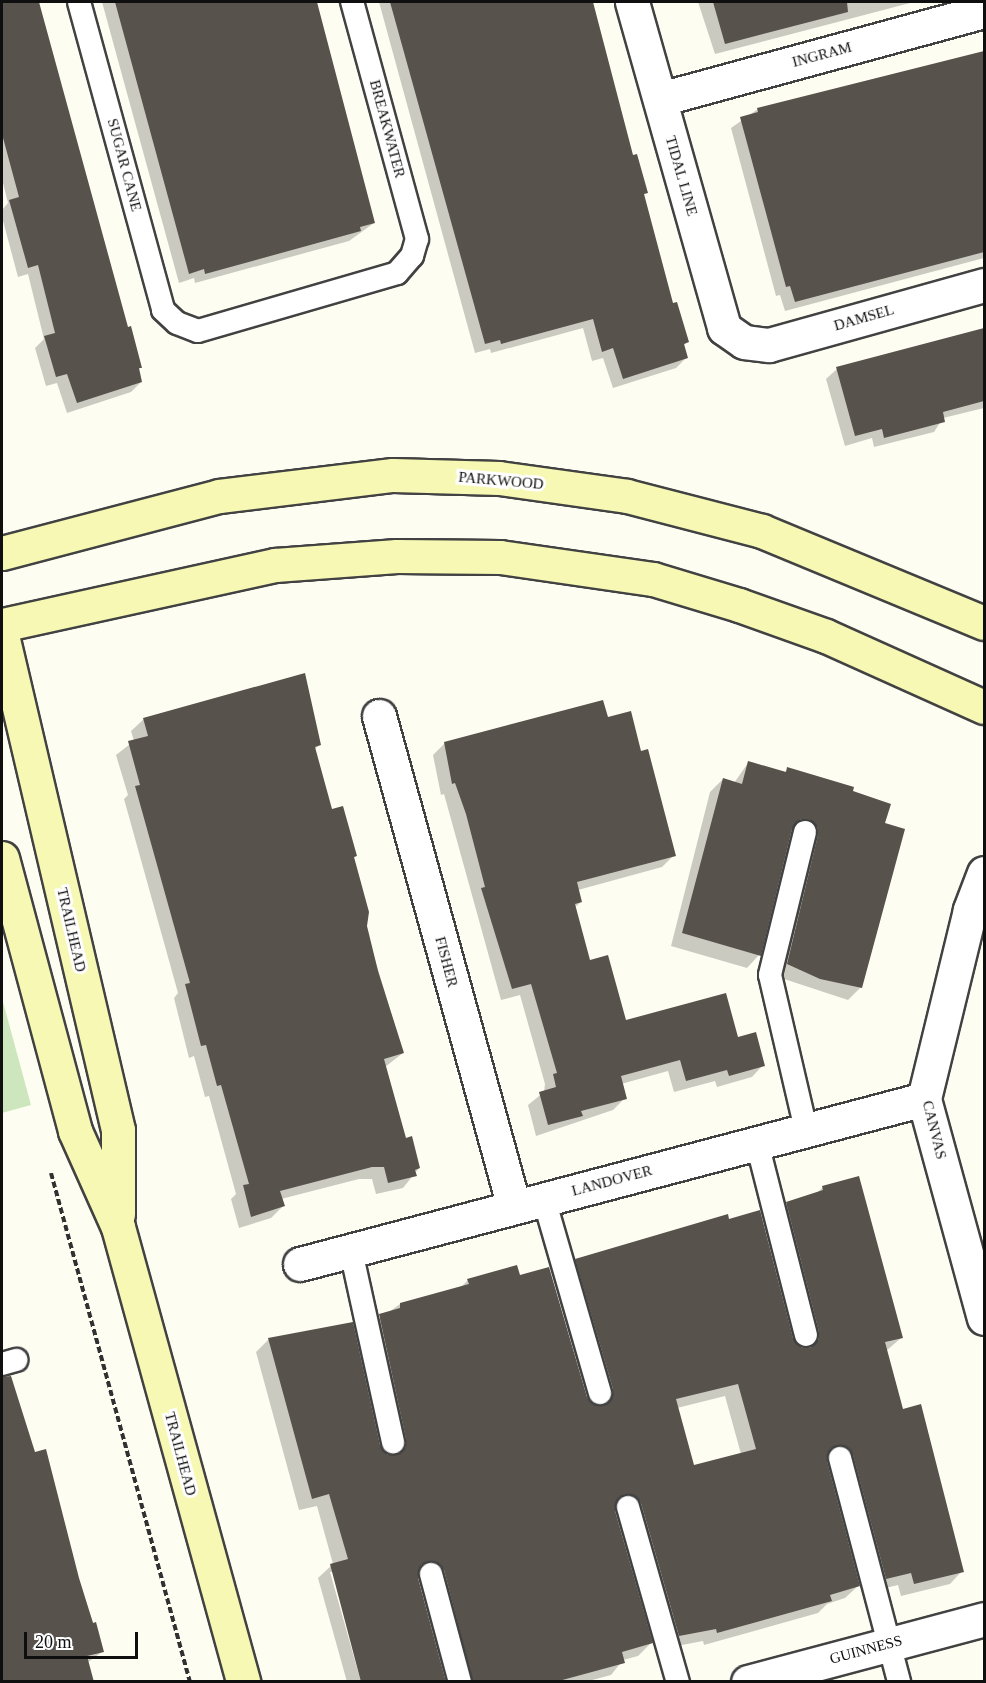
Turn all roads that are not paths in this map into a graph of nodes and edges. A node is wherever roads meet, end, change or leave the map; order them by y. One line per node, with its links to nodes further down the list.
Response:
1 (80, 2): 6 (lane, SUGAR CANE)
2 (352, 2): 6 (lane, BREAKWATER)
3 (632, 2): 5 (street, TIDAL LINE)
4 (984, 11): 5 (street, INGRAM)
5 (660, 99): 8 (street, TIDAL LINE)
6 (412, 256)
7 (984, 285): 8 (street, DAMSEL)
8 (744, 342)
9 (2, 553): 10 (street, PARKWOOD)
10 (984, 623)
11 (2, 625): 13 (street)
12 (2, 635): 22 (street, TRAILHEAD)
13 (984, 707)
14 (379, 716): 21 (street, FISHER)
15 (805, 832): 19 (lane)
16 (2, 858): 22 (street, TRAILHEAD)
17 (984, 873): 18 (street, CANVAS)
18 (924, 1099): 19 (street, LANDOVER); 25 (street, CANVAS)
19 (806, 1130): 20 (street, LANDOVER)
20 (757, 1143): 21 (street, LANDOVER); 26 (lane)
21 (529, 1203): 23 (street, LANDOVER); 27 (lane)
22 (118, 1227): 34 (street, TRAILHEAD)
23 (351, 1251): 24 (street, LANDOVER); 28 (lane)
24 (300, 1264)
25 (984, 1318)
26 (806, 1335)
27 (600, 1393)
28 (393, 1442)
29 (840, 1458): 33 (lane)
30 (628, 1507): 36 (lane)
31 (431, 1574): 35 (lane)
32 (984, 1619): 33 (street, GUINNESS)
33 (888, 1644): 37 (street, GUINNESS); 38 (lane)
34 (243, 1682)
35 (460, 1682)
36 (678, 1682)
37 (748, 1682)
38 (899, 1682)

